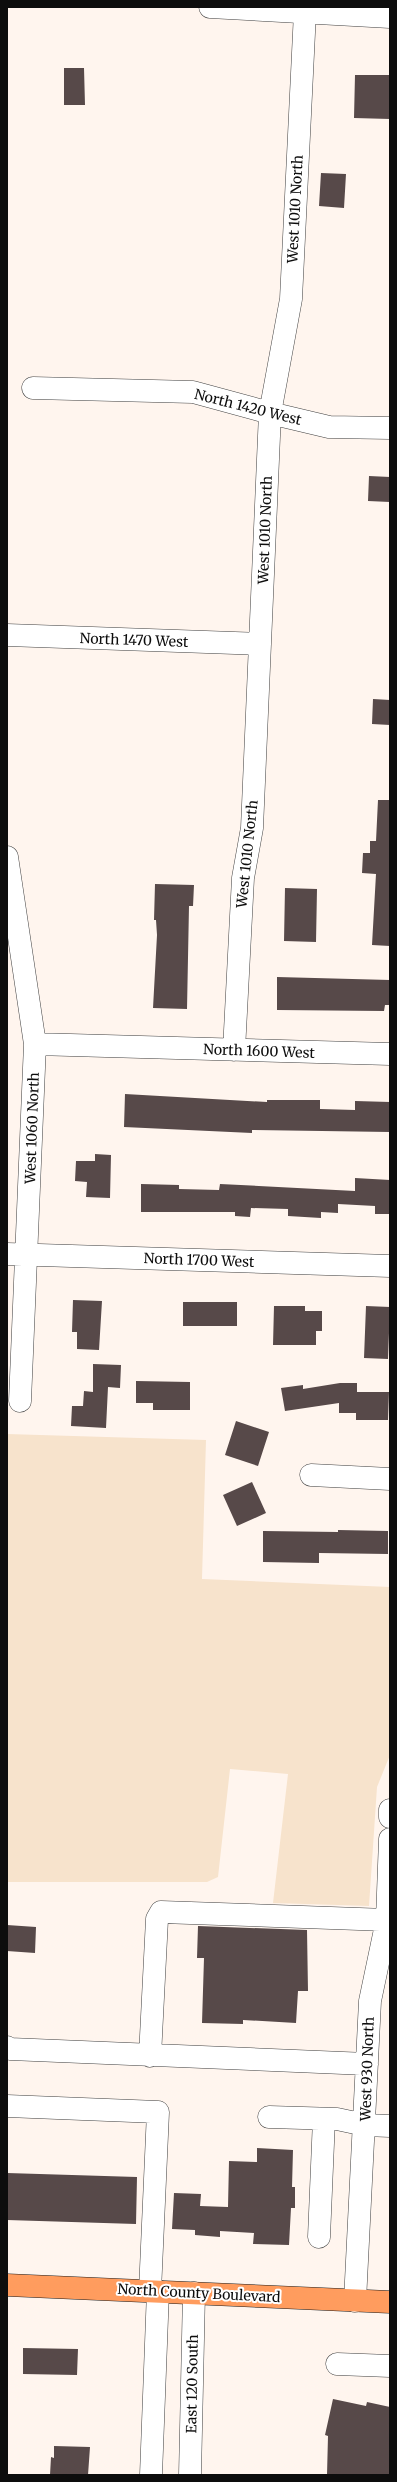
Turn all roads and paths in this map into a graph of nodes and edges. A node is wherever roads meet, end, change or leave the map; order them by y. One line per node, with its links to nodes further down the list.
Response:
1 (210, 7): 2 (street)
2 (277, 9): 3 (street)
3 (305, 12): 4 (street); 6 (street, West 1010 North)
4 (390, 17)
5 (33, 388): 6 (street, North 1420 West)
6 (270, 413): 7 (street, North 1420 West); 9 (street, West 1010 North)
7 (390, 428)
8 (7, 635): 9 (street, North 1470 West)
9 (260, 644): 12 (street, West 1010 North)
10 (7, 857): 11 (street, West 1060 North)
11 (35, 1044): 12 (street, North 1600 West); 14 (street, West 1060 North)
12 (234, 1050): 13 (street, North 1600 West)
13 (390, 1054)
14 (17, 1254): 15 (street, North 1700 West); 16 (street, West 1060 North)
15 (390, 1266)
16 (20, 1401)
17 (311, 1475): 18 (street)
18 (390, 1479)
19 (390, 1810): 20 (street)
20 (390, 1817)
21 (390, 1839): 22 (street, West 930 North)
22 (387, 1920): 23 (street, West 930 North); 25 (street)
23 (381, 1982): 26 (street, West 930 North)
24 (7, 2047): 25 (street)
25 (150, 2056): 26 (street)
26 (367, 2064): 30 (street, West 930 North)
27 (7, 2106): 34 (street)
28 (268, 2117): 29 (street)
29 (324, 2119): 30 (street); 32 (street)
30 (365, 2125): 31 (street); 36 (street, West 930 North)
31 (390, 2126)
32 (319, 2237)
33 (7, 2285): 34 (main road, North County Boulevard)
34 (154, 2291): 35 (main road, North County Boulevard); 40 (street)
35 (194, 2293): 36 (main road, North County Boulevard); 41 (street, East 120 South)
36 (354, 2300): 37 (main road, North County Boulevard)
37 (390, 2302)
38 (337, 2364): 39 (street)
39 (390, 2366)
40 (151, 2475)
41 (190, 2475)

